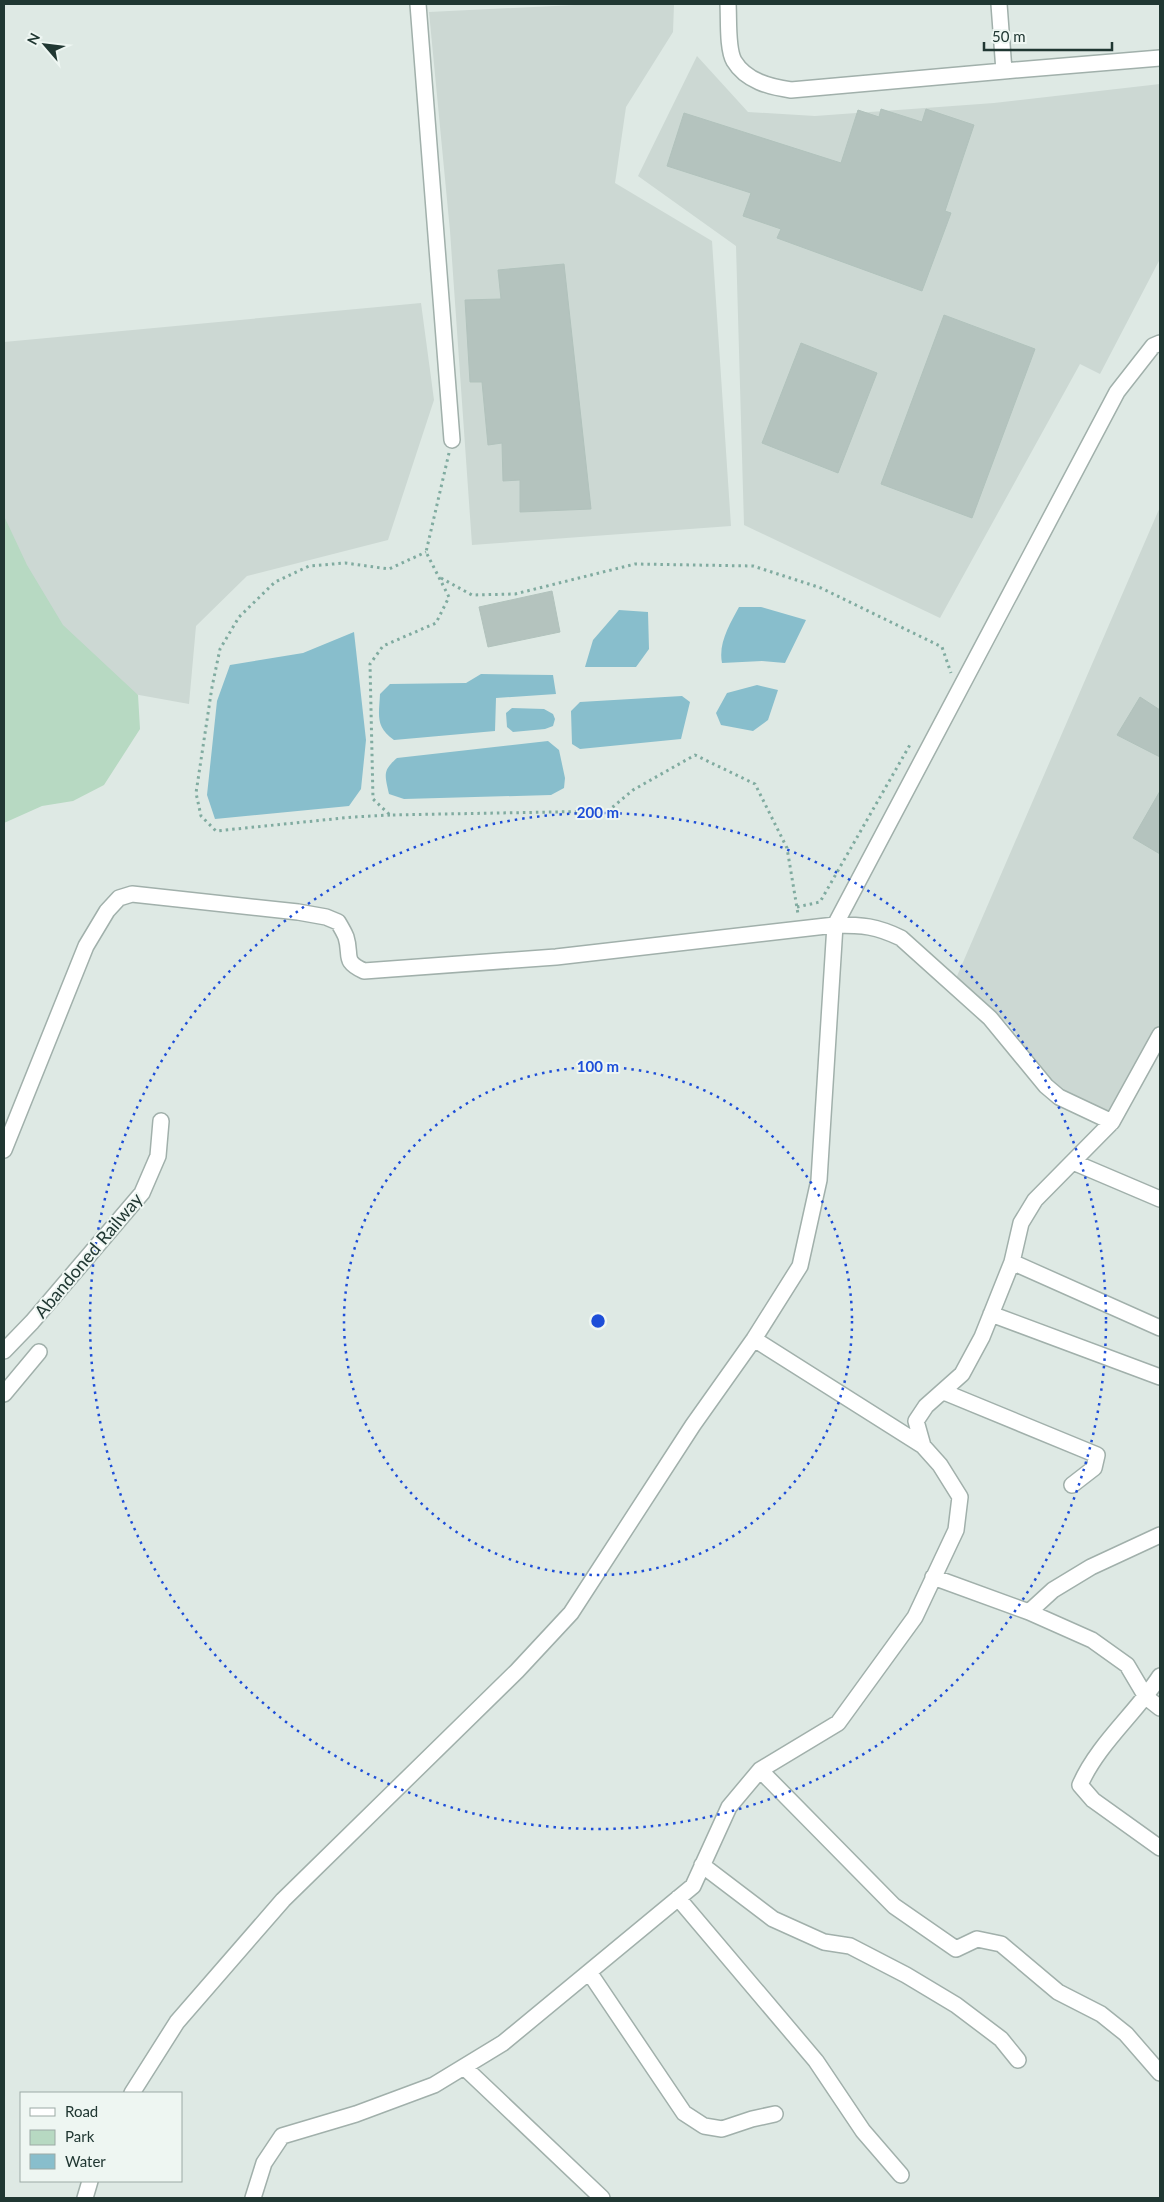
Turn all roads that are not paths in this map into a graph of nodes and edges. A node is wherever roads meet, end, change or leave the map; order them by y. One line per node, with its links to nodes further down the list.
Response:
1 (418, 4): 7 (street)
2 (728, 4): 5 (street)
3 (999, 4): 5 (street)
4 (1160, 58): 5 (street)
5 (1004, 71)
6 (1160, 343): 8 (street)
7 (452, 440)
8 (835, 925): 11 (street); 12 (street); 18 (street)
9 (1160, 1035): 11 (street)
10 (162, 1121): 19 (street, Abandoned Railway)
11 (1112, 1122): 13 (street)
12 (4, 1150)
13 (1073, 1162): 14 (street); 15 (street)
14 (1160, 1199)
15 (1012, 1262): 16 (street); 17 (street)
16 (991, 1314): 21 (street); 22 (street)
17 (1160, 1328)
18 (754, 1339): 24 (street); 40 (street)
19 (4, 1351)
20 (39, 1352): 23 (street)
21 (1160, 1377)
22 (944, 1392): 24 (street); 25 (street)
23 (4, 1394)
24 (923, 1446): 27 (street)
25 (1072, 1485)
26 (1160, 1535): 28 (street)
27 (933, 1577): 28 (street); 32 (street)
28 (1030, 1612): 30 (street)
29 (1160, 1676): 30 (street)
30 (1146, 1697): 31 (street); 33 (street)
31 (1160, 1708)
32 (760, 1770): 34 (street); 39 (street)
33 (1160, 1848)
34 (702, 1865): 35 (street); 37 (street)
35 (678, 1898): 36 (street); 42 (street)
36 (589, 1972): 38 (street); 41 (street)
37 (1018, 2060)
38 (464, 2066): 45 (street); 46 (street)
39 (1160, 2073)
40 (133, 2092)
41 (775, 2114)
42 (901, 2175)
43 (90, 2182): 44 (street)
44 (85, 2198)
45 (253, 2198)
46 (602, 2198)

